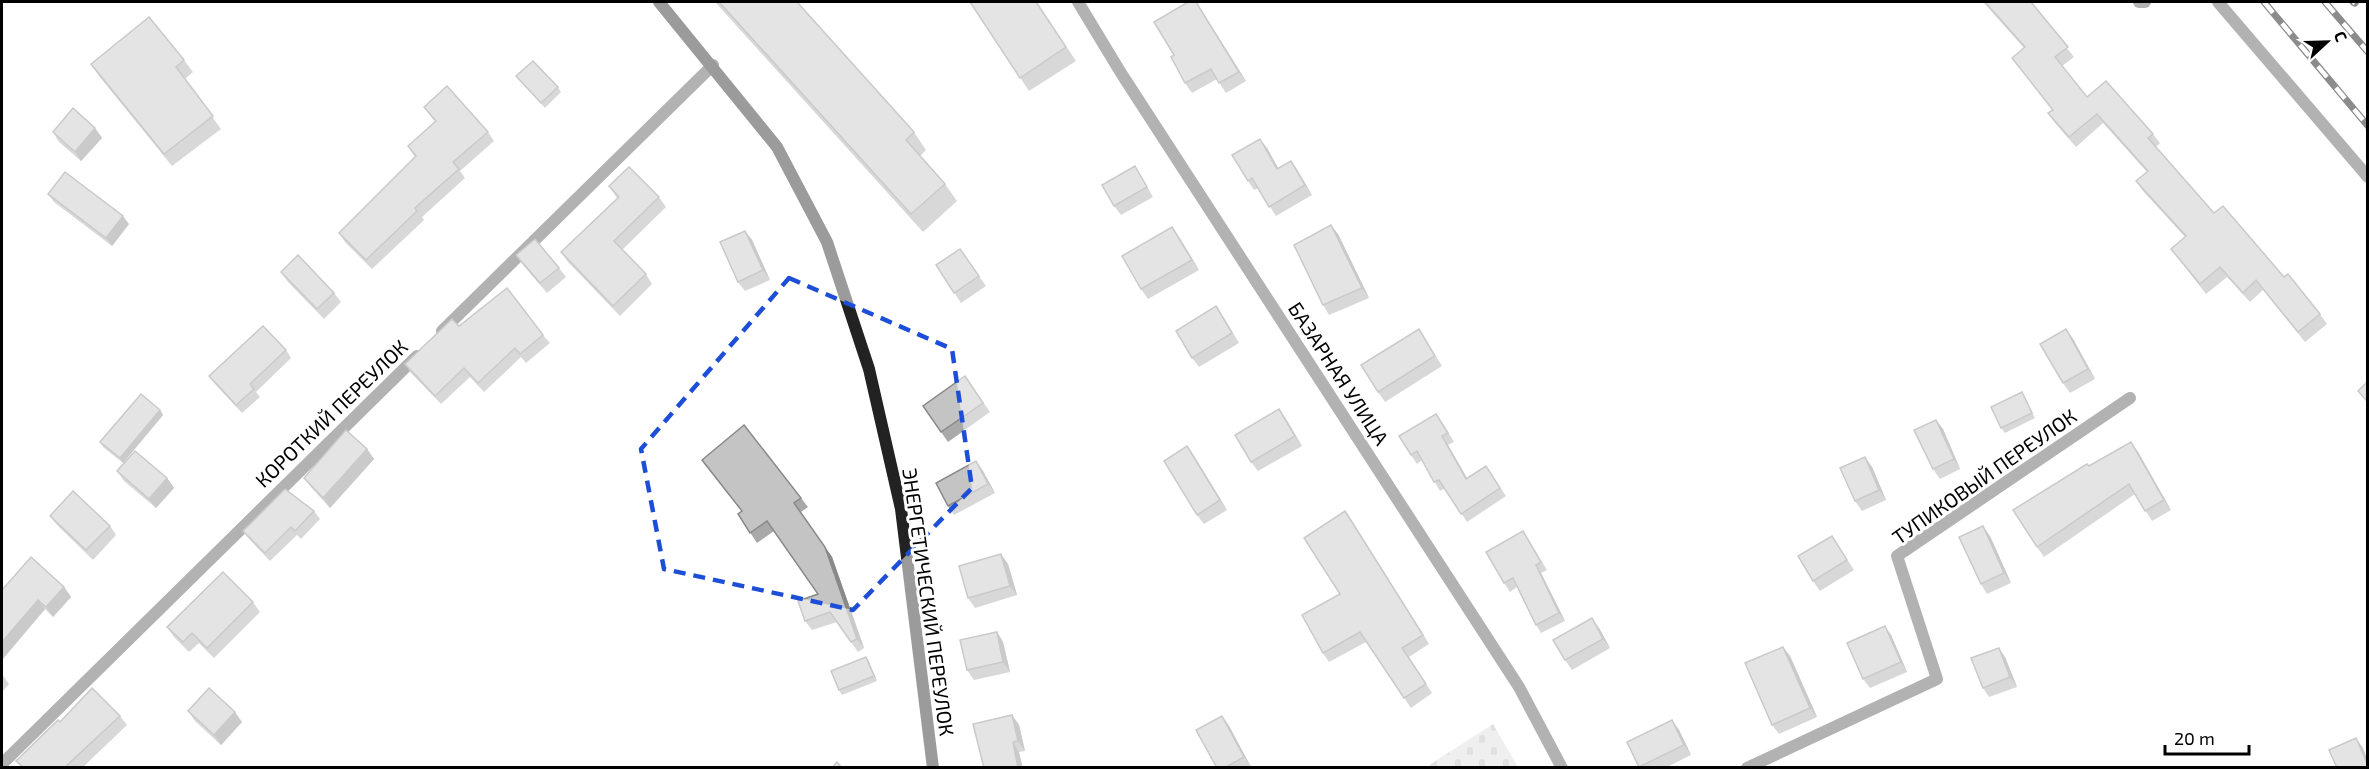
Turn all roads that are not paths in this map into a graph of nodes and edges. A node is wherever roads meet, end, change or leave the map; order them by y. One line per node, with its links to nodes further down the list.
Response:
1 (659, 2): 6 (street, ЭНЕРГЕТИЧЕСКИЙ ПЕРЕУЛОК)
2 (1078, 2): 11 (street, БАЗАРНАЯ УЛИЦА)
3 (2139, 2): 4 (street)
4 (2145, 2)
5 (2218, 2): 7 (street)
6 (713, 65): 9 (street, КОРОТКИЙ ПЕРЕУЛОК); 10 (street, ЭНЕРГЕТИЧЕСКИЙ ПЕРЕУЛОК)
7 (2367, 177)
8 (2130, 398): 12 (street, ТУПИКОВЫЙ ПЕРЕУЛОК)
9 (2, 764)
10 (933, 768)
11 (1562, 768)
12 (1747, 768)

